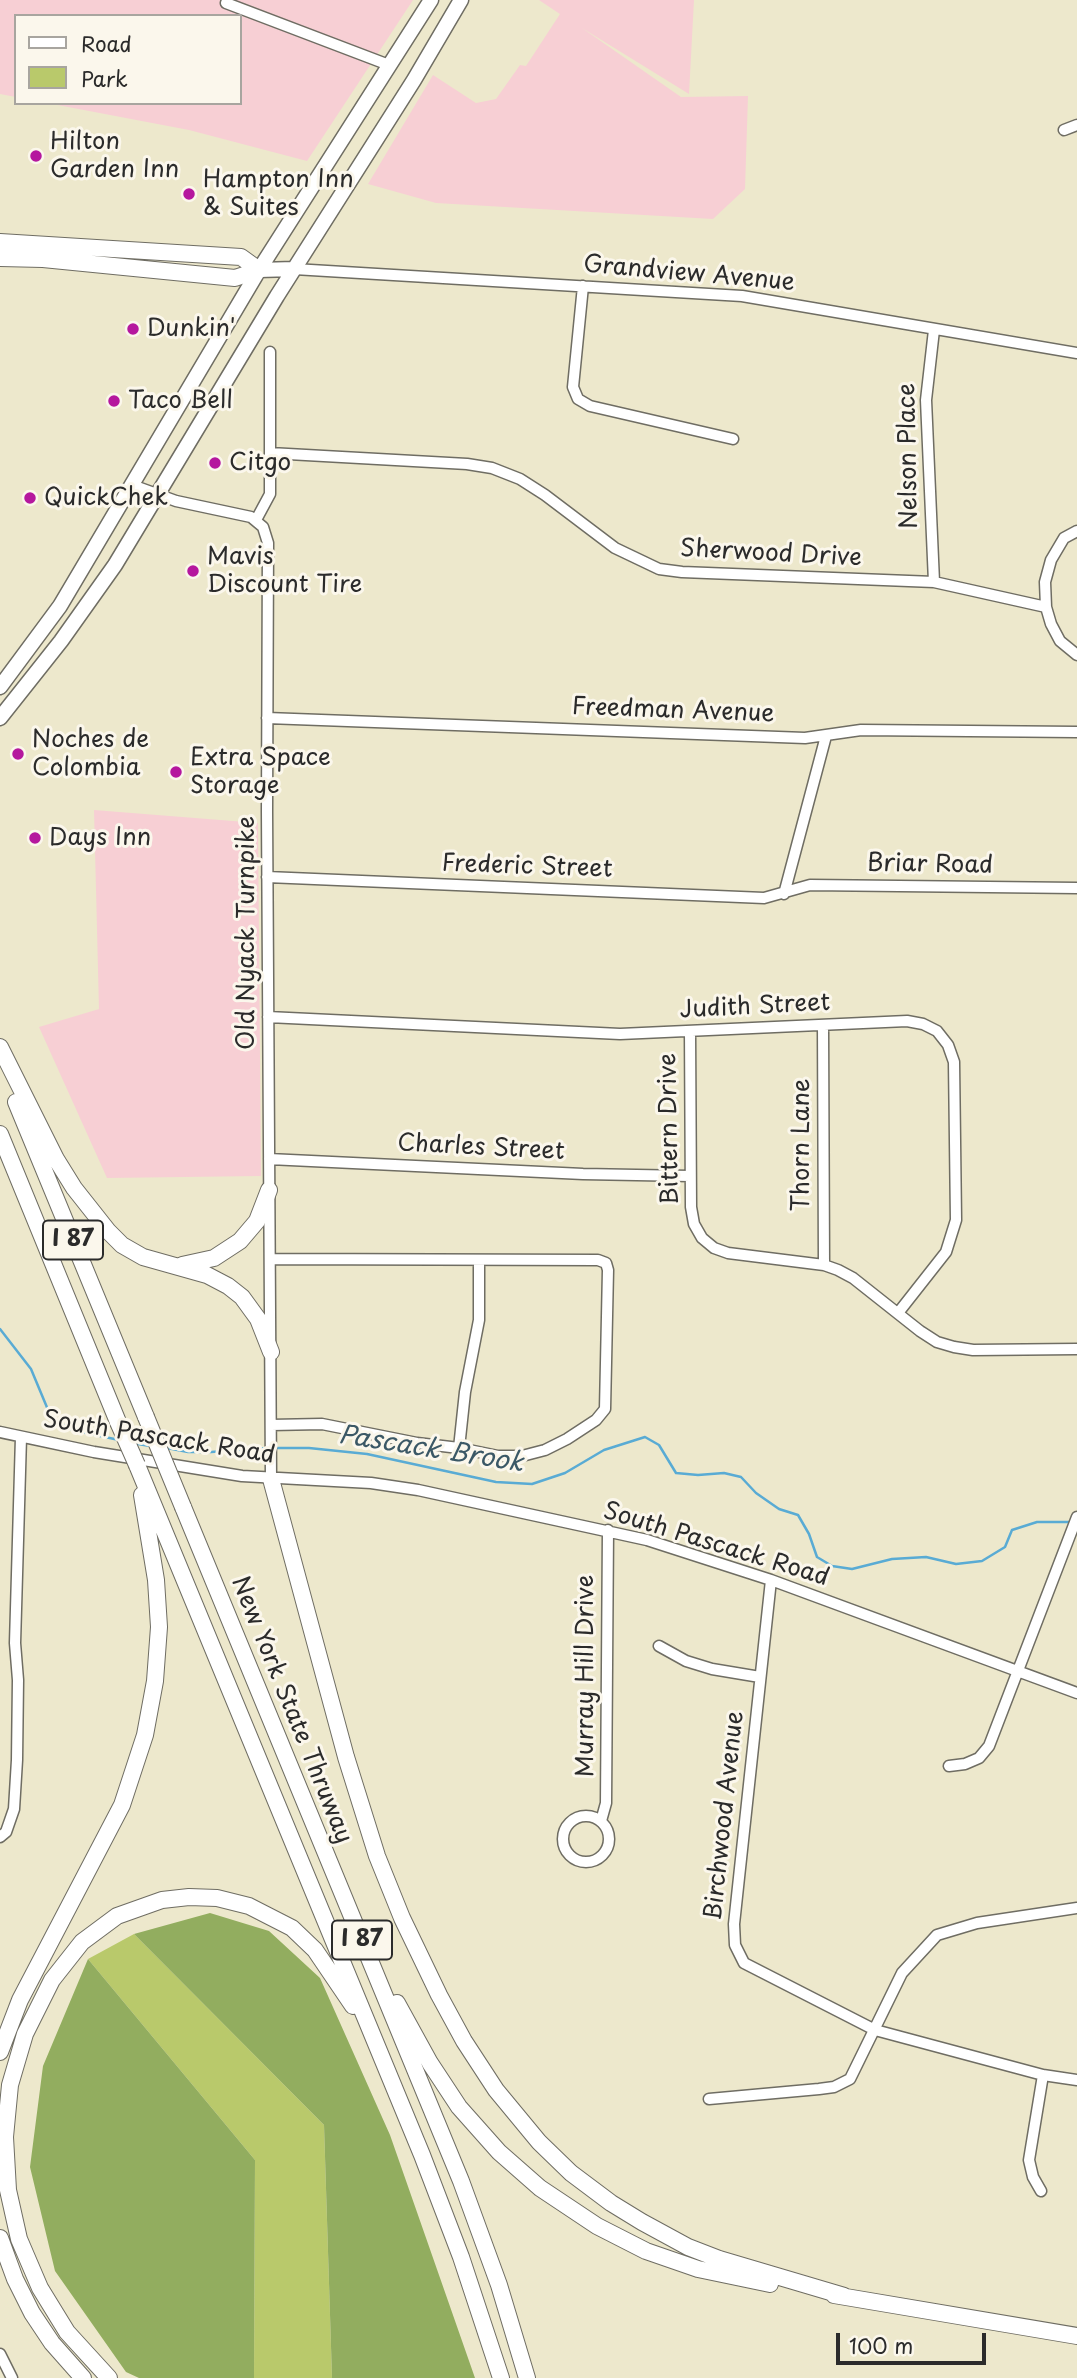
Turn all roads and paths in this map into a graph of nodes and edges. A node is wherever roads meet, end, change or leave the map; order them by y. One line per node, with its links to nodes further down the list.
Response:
1 (431, 0): 4 (main road)
2 (461, 0): 9 (main road)
3 (226, 3): 4 (street)
4 (389, 65): 10 (main road)
5 (1077, 125): 6 (street)
6 (1064, 130)
7 (0, 242): 10 (highway)
8 (0, 258): 10 (highway)
9 (294, 269): 10 (main road); 11 (street, Grandview Avenue); 18 (main road)
10 (259, 270): 17 (main road)
11 (583, 286): 12 (street, Grandview Avenue); 15 (street)
12 (934, 330): 14 (street, Grandview Avenue); 21 (street, Nelson Place)
13 (270, 352): 16 (street)
14 (1077, 353)
15 (733, 439)
16 (270, 453): 19 (street); 21 (street, Sherwood Drive)
17 (132, 485): 18 (street); 24 (main road)
18 (158, 496): 19 (street); 25 (main road)
19 (256, 520): 26 (street, Old Nyack Turnpike)
20 (1077, 531): 22 (street)
21 (934, 582): 22 (street, Sherwood Drive)
22 (1046, 607): 23 (street)
23 (1077, 655)
24 (0, 687)
25 (0, 718)
26 (267, 718): 28 (street, Freedman Avenue); 29 (street, Old Nyack Turnpike)
27 (1077, 732): 28 (street, Freedman Avenue)
28 (825, 736): 31 (street)
29 (267, 877): 31 (street, Frederic Street); 32 (street, Old Nyack Turnpike)
30 (1077, 888): 31 (street, Briar Road)
31 (784, 894)
32 (268, 1017): 34 (street, Judith Street); 38 (street, Old Nyack Turnpike)
33 (823, 1025): 34 (street, Judith Street); 44 (street, Thorn Lane); 45 (street, Judith Street)
34 (691, 1031): 39 (street, Bittern Drive)
35 (0, 1047): 43 (highway)
36 (0, 1063): 65 (highway, New York State Thruway / I 87, bridge)
37 (0, 1134): 54 (highway, New York State Thruway / I 87, bridge)
38 (269, 1159): 39 (street, Charles Street); 40 (street, Old Nyack Turnpike)
39 (690, 1176): 44 (street, Bittern Drive)
40 (269, 1190): 41 (street, Old Nyack Turnpike); 43 (highway)
41 (270, 1259): 42 (street); 47 (street, Old Nyack Turnpike)
42 (479, 1259): 51 (street); 51 (street)
43 (153, 1261): 47 (highway)
44 (824, 1265): 45 (street, Bittern Drive)
45 (898, 1313): 46 (street, Bittern Drive)
46 (1077, 1349)
47 (271, 1352): 48 (street, Old Nyack Turnpike)
48 (271, 1426): 51 (street); 52 (street, Old Nyack Turnpike)
49 (0, 1432): 50 (street, South Pascack Road)
50 (21, 1437): 52 (street, South Pascack Road); 63 (street)
51 (459, 1448)
52 (271, 1479): 55 (street, South Pascack Road); 74 (highway)
53 (1077, 1517): 58 (street)
54 (152, 1518): 67 (highway, New York State Thruway / I 87); 68 (highway)
55 (608, 1530): 56 (street, South Pascack Road); 62 (street, Murray Hill Drive)
56 (771, 1580): 58 (street, South Pascack Road); 59 (street, Birchwood Avenue)
57 (659, 1646): 59 (street)
58 (1019, 1672): 60 (street, South Pascack Road); 61 (street)
59 (760, 1676): 66 (street, Birchwood Avenue)
60 (1077, 1693)
61 (949, 1766)
62 (601, 1821): 62 (street, Murray Hill Drive)
63 (0, 1837)
64 (1077, 1908): 66 (street)
65 (359, 1934): 74 (highway); 81 (highway, New York State Thruway / I 87)
66 (875, 2030): 69 (street, Birchwood Avenue); 71 (street)
67 (377, 2044): 79 (highway); 80 (highway, New York State Thruway / I 87)
68 (0, 2052)
69 (1043, 2076): 70 (street, Birchwood Avenue); 72 (street)
70 (1077, 2080)
71 (709, 2099)
72 (1041, 2191)
73 (0, 2238): 78 (highway)
74 (844, 2296): 75 (highway)
75 (1077, 2336)
76 (0, 2354): 77 (street)
77 (12, 2378)
78 (83, 2378)
79 (109, 2378)
80 (501, 2378)
81 (527, 2378)

